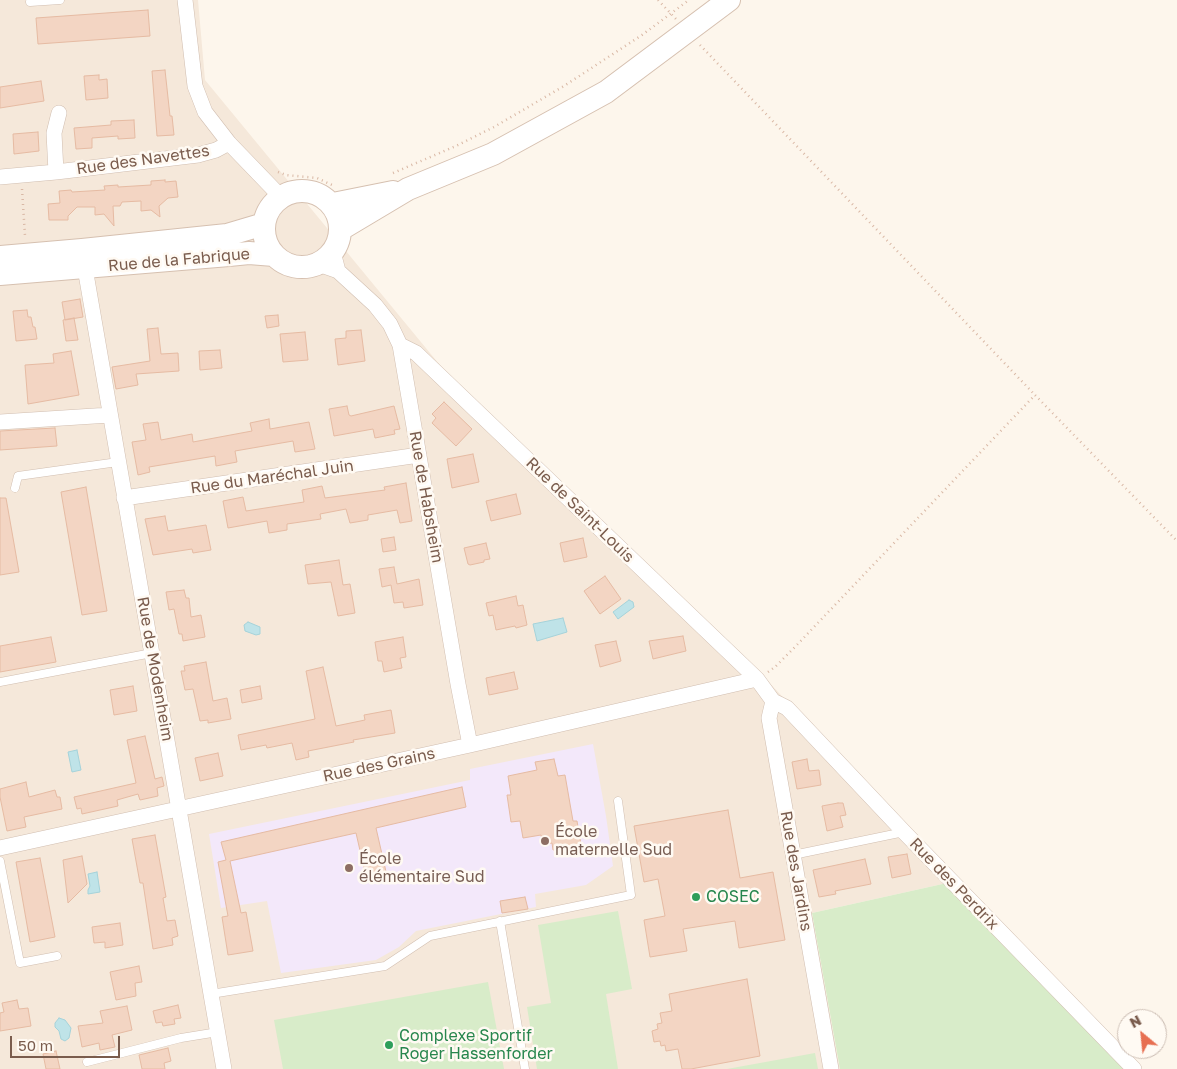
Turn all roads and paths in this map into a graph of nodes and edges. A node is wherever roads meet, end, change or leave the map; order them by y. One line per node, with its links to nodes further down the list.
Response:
1 (60, 0): 6 (lane)
2 (185, 0): 10 (street)
3 (658, 0): 7 (path)
4 (688, 0): 7 (path)
5 (729, 0): 8 (main road)
6 (30, 2)
7 (671, 13): 8 (path); 14 (path)
8 (688, 31): 16 (main road); 28 (path)
9 (59, 113): 12 (street, Rue des Navettes)
10 (229, 142): 12 (street, Rue des Navettes); 17 (street)
11 (272, 167): 18 (path)
12 (56, 172): 13 (street, Rue des Navettes)
13 (22, 175): 15 (street, Rue des Navettes); 21 (path)
14 (387, 176)
15 (0, 177)
16 (408, 189): 18 (main road); 20 (main road)
17 (281, 196): 18 (main road); 19 (main road)
18 (335, 196): 20 (main road)
19 (264, 224): 22 (main road); 24 (main road, Rue de la Fabrique)
20 (341, 229): 25 (main road)
21 (26, 254): 23 (main road, Rue de la Fabrique); 24 (main road, Rue de la Fabrique)
22 (274, 255): 24 (main road, Rue de la Fabrique); 25 (main road)
23 (0, 256)
24 (83, 259): 26 (main road, Rue de la Fabrique); 29 (street, Rue de Modenheim)
25 (330, 262): 27 (street, Rue de Habsheim)
26 (0, 274)
27 (400, 346): 31 (street, Rue de Habsheim); 37 (street, Rue de Saint-Louis)
28 (1035, 395): 35 (path); 37 (path)
29 (110, 415): 30 (street); 32 (street, Rue de Modenheim)
30 (0, 422)
31 (419, 455): 34 (street, Rue du Maréchal Juin); 40 (street, Rue de Habsheim)
32 (118, 462): 33 (lane); 34 (street, Rue de Modenheim)
33 (15, 488)
34 (124, 498): 36 (street, Rue de Modenheim)
35 (1177, 541)
36 (152, 653): 38 (lane); 42 (street, Rue de Modenheim)
37 (757, 679): 39 (street); 40 (street, Rue des Grains)
38 (0, 682)
39 (773, 701): 43 (street, Rue des Perdrix); 45 (street, Rue des Jardins)
40 (470, 745): 42 (street, Rue des Grains)
41 (618, 801): 47 (lane)
42 (180, 809): 44 (street, Rue des Grains); 49 (street, Rue de Modenheim)
43 (904, 832): 45 (lane); 55 (street, Rue des Perdrix)
44 (0, 848)
45 (793, 855): 54 (street, Rue des Jardins)
46 (0, 861): 48 (lane)
47 (500, 921): 49 (lane); 53 (lane)
48 (57, 956)
49 (211, 994): 50 (street, Rue de Modenheim)
50 (218, 1032): 51 (lane); 52 (street, Rue de Modenheim)
51 (87, 1062)
52 (224, 1069)
53 (525, 1069)
54 (832, 1069)
55 (1134, 1069)

